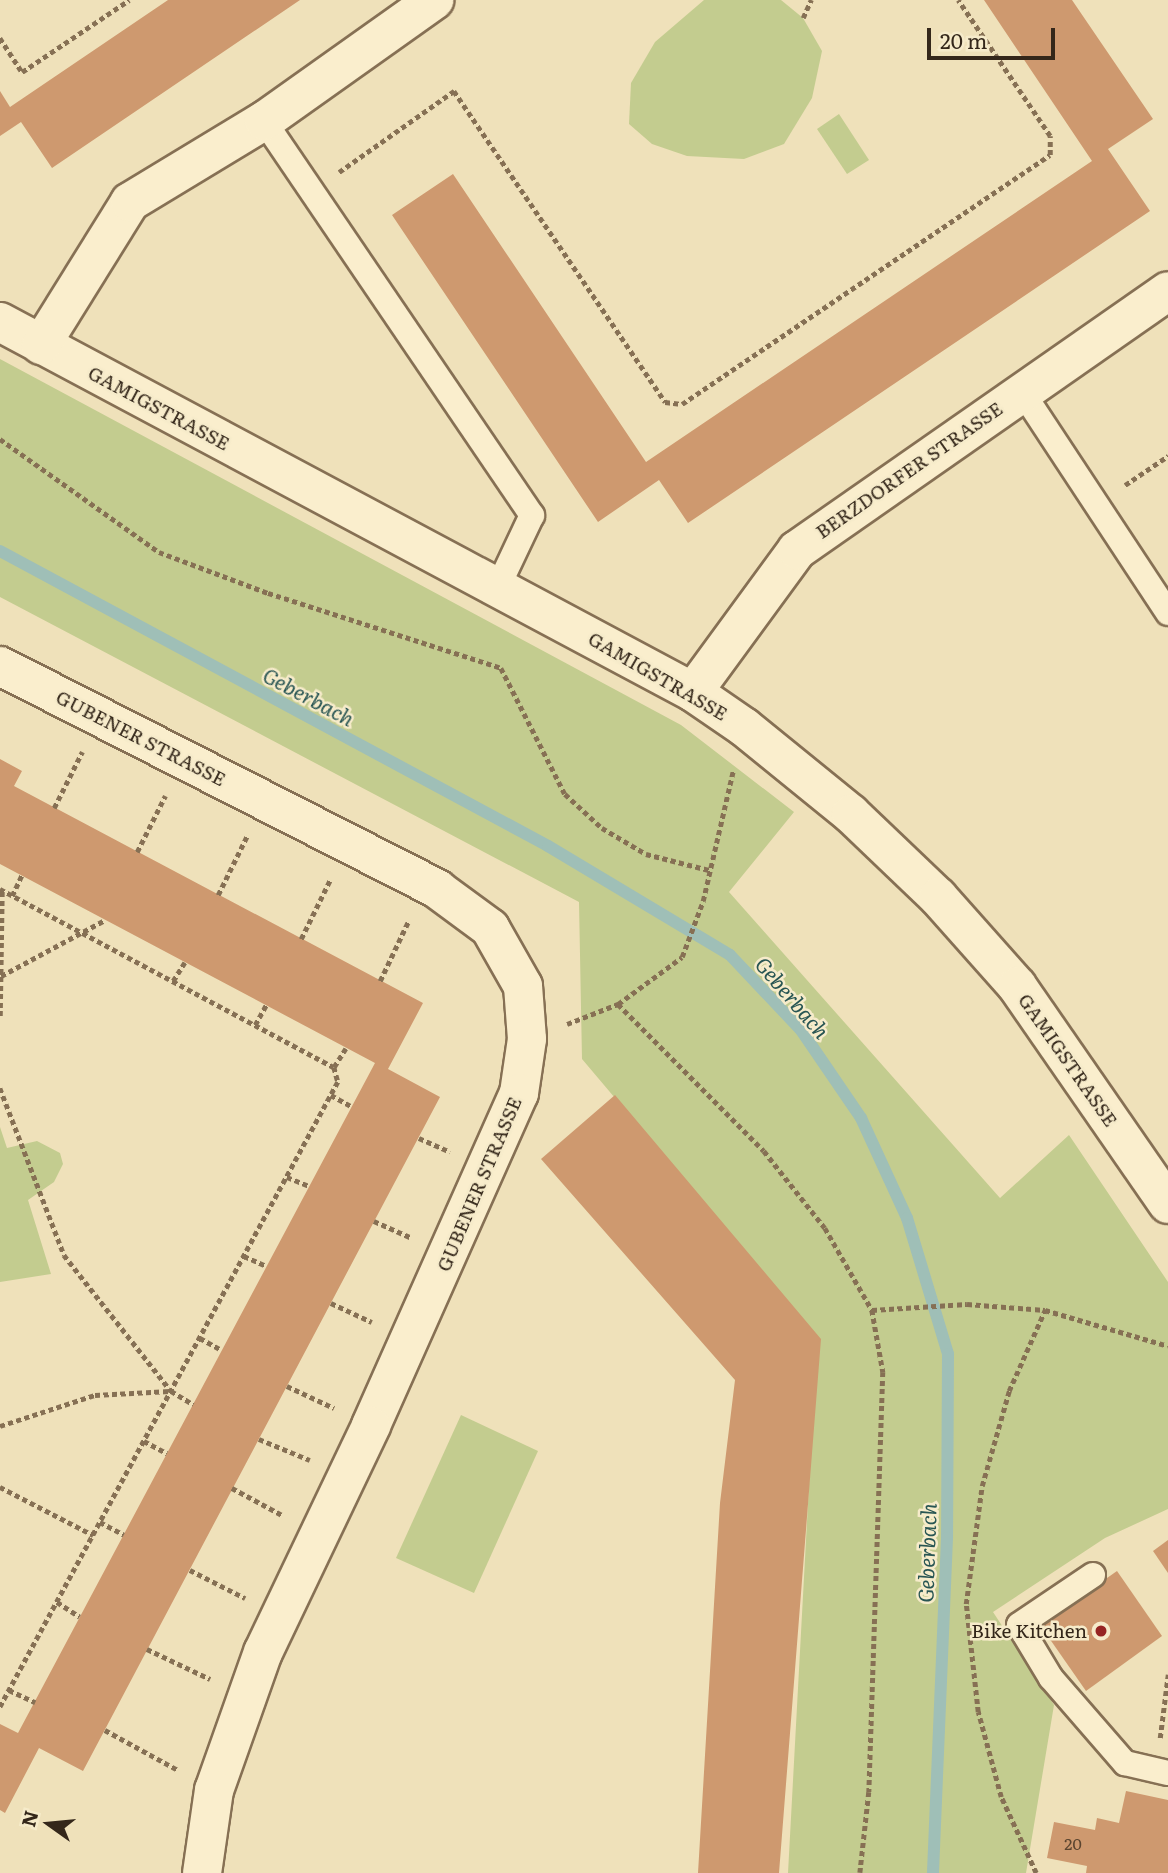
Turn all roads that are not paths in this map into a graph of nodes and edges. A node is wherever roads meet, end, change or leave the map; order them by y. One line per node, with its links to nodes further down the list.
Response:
1 (434, 0): 2 (street)
2 (264, 121): 5 (street); 7 (lane)
3 (1168, 291): 6 (street, BERZDORFER STRASSE)
4 (0, 322): 5 (street, GAMIGSTRASSE)
5 (41, 345): 7 (street, GAMIGSTRASSE)
6 (1021, 390): 8 (lane); 10 (street, BERZDORFER STRASSE)
7 (498, 587): 10 (street, GAMIGSTRASSE)
8 (1168, 613)
9 (0, 666): 14 (street, GUBENER STRASSE)
10 (693, 692): 11 (street, GAMIGSTRASSE)
11 (1168, 1205)
12 (1093, 1575): 13 (lane)
13 (1161, 1772)
14 (202, 1873)

